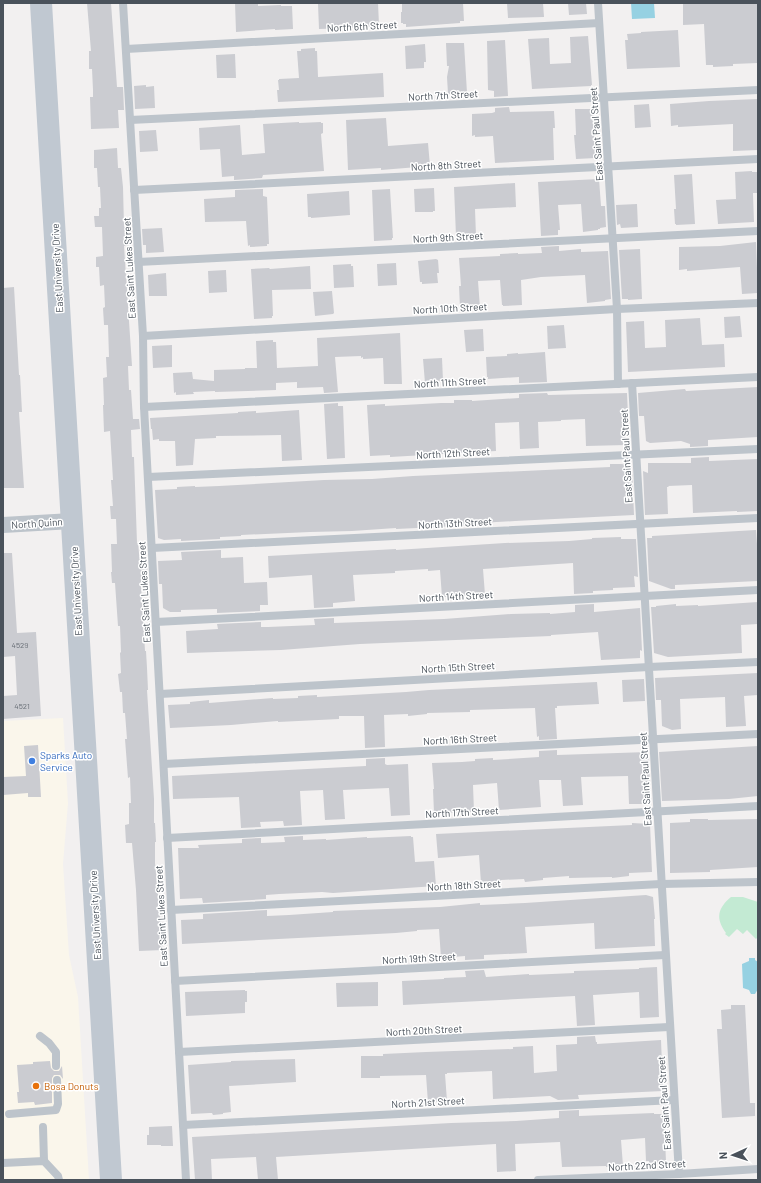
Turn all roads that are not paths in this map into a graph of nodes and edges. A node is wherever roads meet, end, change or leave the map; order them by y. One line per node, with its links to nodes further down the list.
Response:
1 (41, 3): 26 (main road, East University Drive)
2 (123, 3): 5 (lane, East Saint Lukes Street)
3 (598, 3): 4 (lane, East Saint Paul Street)
4 (599, 24): 5 (lane, North 6th Street); 7 (lane, East Saint Paul Street)
5 (126, 49): 8 (lane, East Saint Lukes Street)
6 (758, 90): 7 (lane, North 7th Street)
7 (604, 97): 8 (lane, North 7th Street); 10 (lane, East Saint Paul Street)
8 (130, 120): 11 (lane, East Saint Lukes Street)
9 (758, 159): 10 (lane, North 8th Street)
10 (608, 166): 11 (lane, North 8th Street); 13 (lane, East Saint Paul Street)
11 (134, 190): 14 (lane, East Saint Lukes Street)
12 (758, 231): 13 (lane, North 9th Street)
13 (612, 238): 14 (lane, North 9th Street); 16 (lane, East Saint Paul Street)
14 (138, 262): 17 (lane, East Saint Lukes Street)
15 (758, 303): 16 (lane, North 10th Street)
16 (617, 309): 17 (lane, North 10th Street); 20 (lane, East Saint Paul Street)
17 (143, 336): 21 (lane, East Saint Lukes Street)
18 (758, 377): 19 (lane, North 11th Street)
19 (632, 383): 20 (lane, North 11th Street); 23 (lane, East Saint Paul Street)
20 (618, 384): 21 (lane, North 11th Street)
21 (144, 407): 24 (lane, East Saint Lukes Street)
22 (758, 449): 23 (lane, North 12th Street)
23 (636, 454): 24 (lane, North 12th Street); 27 (lane, East Saint Paul Street)
24 (148, 477): 29 (lane, East Saint Lukes Street)
25 (758, 518): 27 (lane, North 13th Street)
26 (72, 521): 28 (street, North Quinn); 61 (main road, East University Drive)
27 (640, 524): 29 (lane, North 13th Street); 31 (lane, East Saint Paul Street)
28 (3, 525)
29 (152, 548): 32 (lane, East Saint Lukes Street)
30 (758, 590): 31 (lane, North 14th Street)
31 (644, 596): 32 (lane, North 14th Street); 34 (lane, East Saint Paul Street)
32 (156, 622): 35 (lane, East Saint Lukes Street)
33 (758, 662): 34 (lane, North 15th Street)
34 (649, 667): 35 (lane, North 15th Street); 37 (lane, East Saint Paul Street)
35 (160, 694): 38 (lane, East Saint Lukes Street)
36 (758, 734): 37 (lane, North 16th Street)
37 (653, 739): 38 (lane, North 16th Street); 40 (lane, East Saint Paul Street)
38 (164, 764): 41 (lane, East Saint Lukes Street)
39 (758, 806): 40 (lane, North 17th Street)
40 (657, 812): 41 (lane, North 17th Street); 43 (lane, East Saint Paul Street)
41 (167, 838): 44 (lane, East Saint Lukes Street)
42 (758, 882): 43 (lane, North 18th Street)
43 (661, 884): 44 (lane, North 18th Street); 45 (lane, East Saint Paul Street)
44 (171, 910): 46 (lane, East Saint Lukes Street)
45 (665, 955): 46 (lane, North 19th Street); 47 (lane, East Saint Paul Street)
46 (175, 981): 49 (lane, East Saint Lukes Street)
47 (669, 1027): 49 (lane, North 20th Street); 52 (lane, East Saint Paul Street)
48 (40, 1036): 50 (lane)
49 (179, 1052): 54 (lane, East Saint Lukes Street)
50 (56, 1066)
51 (57, 1080): 53 (lane)
52 (674, 1100): 54 (lane, North 21st Street); 59 (lane, East Saint Paul Street)
53 (9, 1114)
54 (183, 1125): 62 (lane, East Saint Lukes Street)
55 (43, 1127): 56 (lane)
56 (44, 1161): 57 (lane); 60 (lane)
57 (3, 1163)
58 (758, 1169): 59 (lane, North 22nd Street)
59 (679, 1174): 63 (lane, North 22nd Street)
60 (59, 1180)
61 (111, 1180)
62 (186, 1180)
63 (538, 1180)

